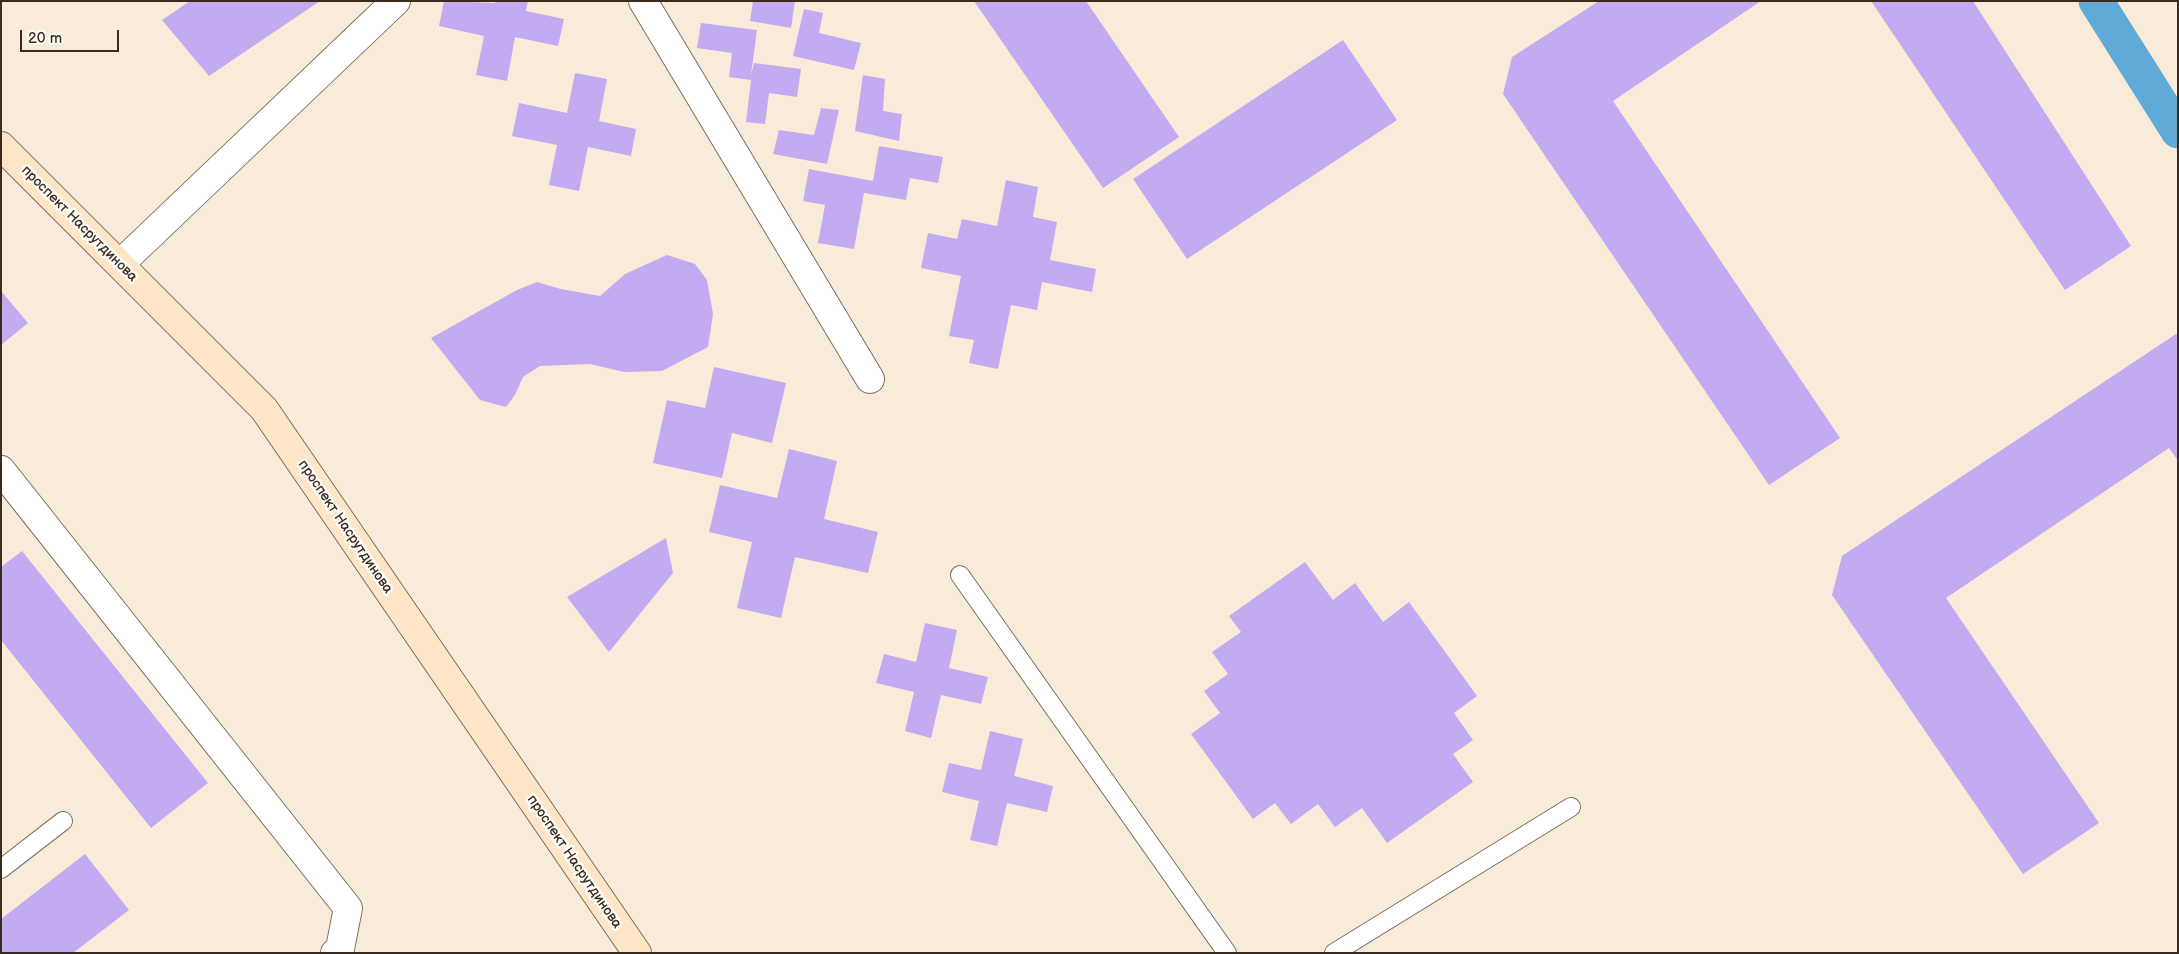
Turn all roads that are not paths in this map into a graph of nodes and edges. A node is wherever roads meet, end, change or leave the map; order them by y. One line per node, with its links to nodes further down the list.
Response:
1 (396, 1): 4 (street)
2 (643, 1): 5 (street)
3 (1, 146): 4 (main road, проспект Насрутдинова)
4 (120, 264): 12 (main road, проспект Насрутдинова)
5 (870, 380)
6 (1, 470): 11 (street)
7 (960, 575): 13 (lane)
8 (1571, 807): 14 (lane)
9 (63, 821): 10 (lane)
10 (1, 869)
11 (335, 953)
12 (637, 953)
13 (1227, 953)
14 (1334, 953)

